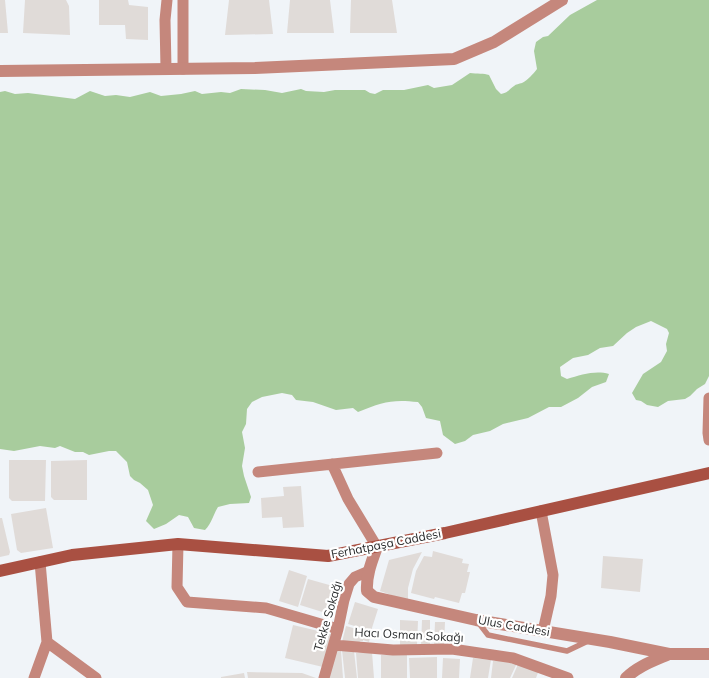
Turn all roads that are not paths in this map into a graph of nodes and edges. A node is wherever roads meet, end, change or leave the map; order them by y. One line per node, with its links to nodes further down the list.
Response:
1 (167, 0): 4 (street)
2 (183, 0): 5 (street)
3 (562, 0): 5 (street)
4 (166, 68): 5 (street); 6 (street)
5 (184, 69)
6 (0, 71)
7 (709, 398): 8 (street)
8 (709, 440)
9 (437, 453): 10 (street)
10 (332, 464): 11 (street); 15 (street)
11 (258, 472)
12 (709, 473): 13 (main road, Ferhatpaşa Caddesi)
13 (540, 511): 15 (main road, Ferhatpaşa Caddesi); 21 (street)
14 (178, 544): 15 (main road, Ferhatpaşa Caddesi); 16 (main road, Ferhatpaşa Caddesi); 20 (street)
15 (377, 546): 18 (street, Ulus Caddesi)
16 (40, 562): 17 (main road, Ferhatpaşa Caddesi); 23 (street)
17 (0, 570)
18 (369, 571): 19 (street, Ulus Caddesi); 20 (street, Tekke Sokağı)
19 (476, 620): 21 (street, Ulus Caddesi); 22 (lane)
20 (338, 629): 24 (street, Tekke Sokağı)
21 (543, 631): 22 (street, Ulus Caddesi)
22 (591, 639): 25 (street, Ulus Caddesi)
23 (47, 642): 27 (street); 28 (street)
24 (334, 645): 29 (street, Tekke Sokağı); 30 (street, Hacı Osman Sokağı)
25 (669, 654): 26 (street, Ulus Caddesi); 31 (street)
26 (709, 654)
27 (34, 678)
28 (96, 678)
29 (324, 678)
30 (568, 678)
31 (626, 678)

